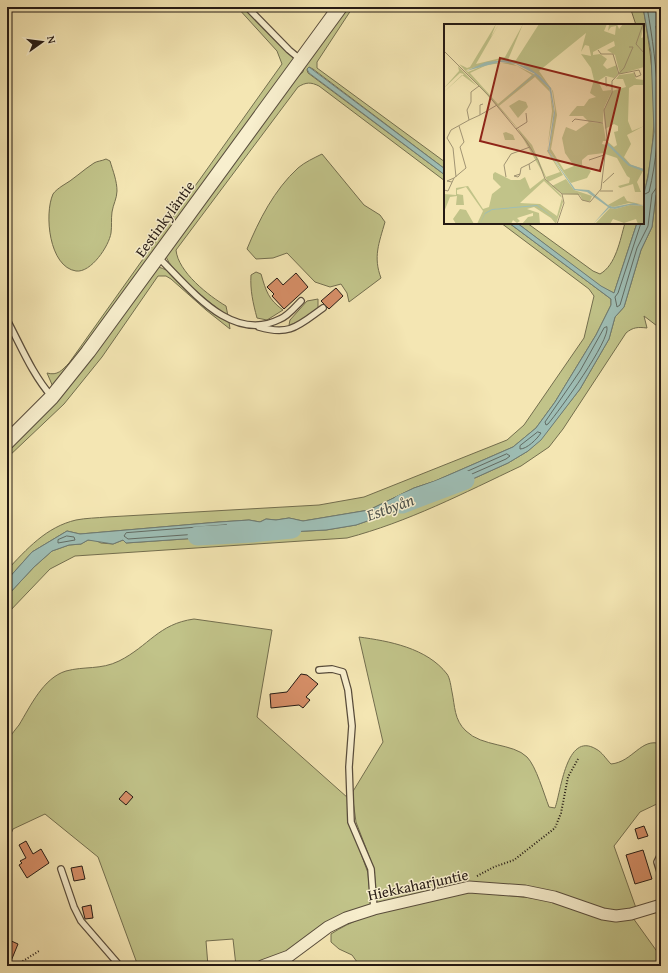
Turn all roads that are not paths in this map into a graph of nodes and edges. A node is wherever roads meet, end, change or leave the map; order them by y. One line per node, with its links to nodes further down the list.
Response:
1 (247, 7): 3 (lane)
2 (340, 7): 3 (street, Eestinkyläntie)
3 (302, 61): 4 (street, Eestinkyläntie)
4 (158, 257): 8 (lane); 9 (street, Eestinkyläntie)
5 (301, 301): 8 (lane)
6 (323, 308): 8 (lane)
7 (7, 320): 9 (lane)
8 (258, 327)
9 (52, 398): 10 (street, Eestinkyläntie)
10 (7, 442)
11 (319, 670): 16 (lane)
12 (661, 854): 14 (lane)
13 (62, 869): 17 (lane)
14 (661, 875)
15 (661, 905): 16 (street, Hiekkaharjuntie)
16 (374, 909): 18 (street, Hiekkaharjuntie)
17 (120, 966)
18 (262, 966)

